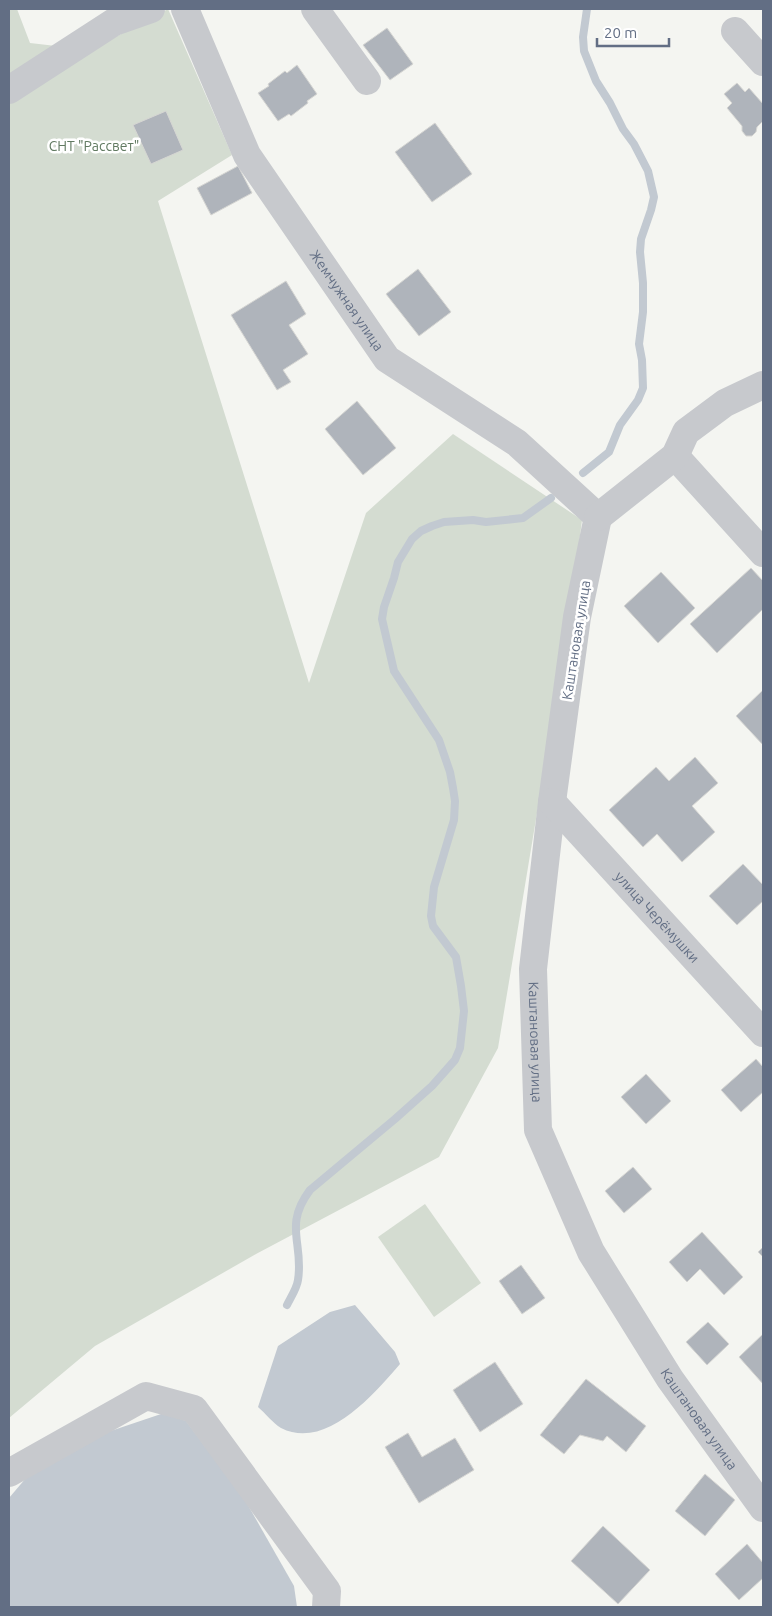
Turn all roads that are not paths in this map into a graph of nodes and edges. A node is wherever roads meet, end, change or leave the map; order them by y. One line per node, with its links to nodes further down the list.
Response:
1 (151, 9): 7 (street)
2 (185, 9): 10 (street, Жемчужная улица)
3 (315, 9): 6 (street)
4 (735, 31): 5 (street)
5 (763, 62)
6 (367, 81)
7 (9, 90)
8 (763, 385): 9 (street)
9 (675, 456): 10 (street); 11 (street)
10 (598, 517): 12 (street, Каштановая улица)
11 (763, 552)
12 (552, 802): 13 (street, улица Черёмушки); 15 (street, Каштановая улица)
13 (763, 1033)
14 (9, 1473): 16 (street)
15 (763, 1508)
16 (326, 1607)

